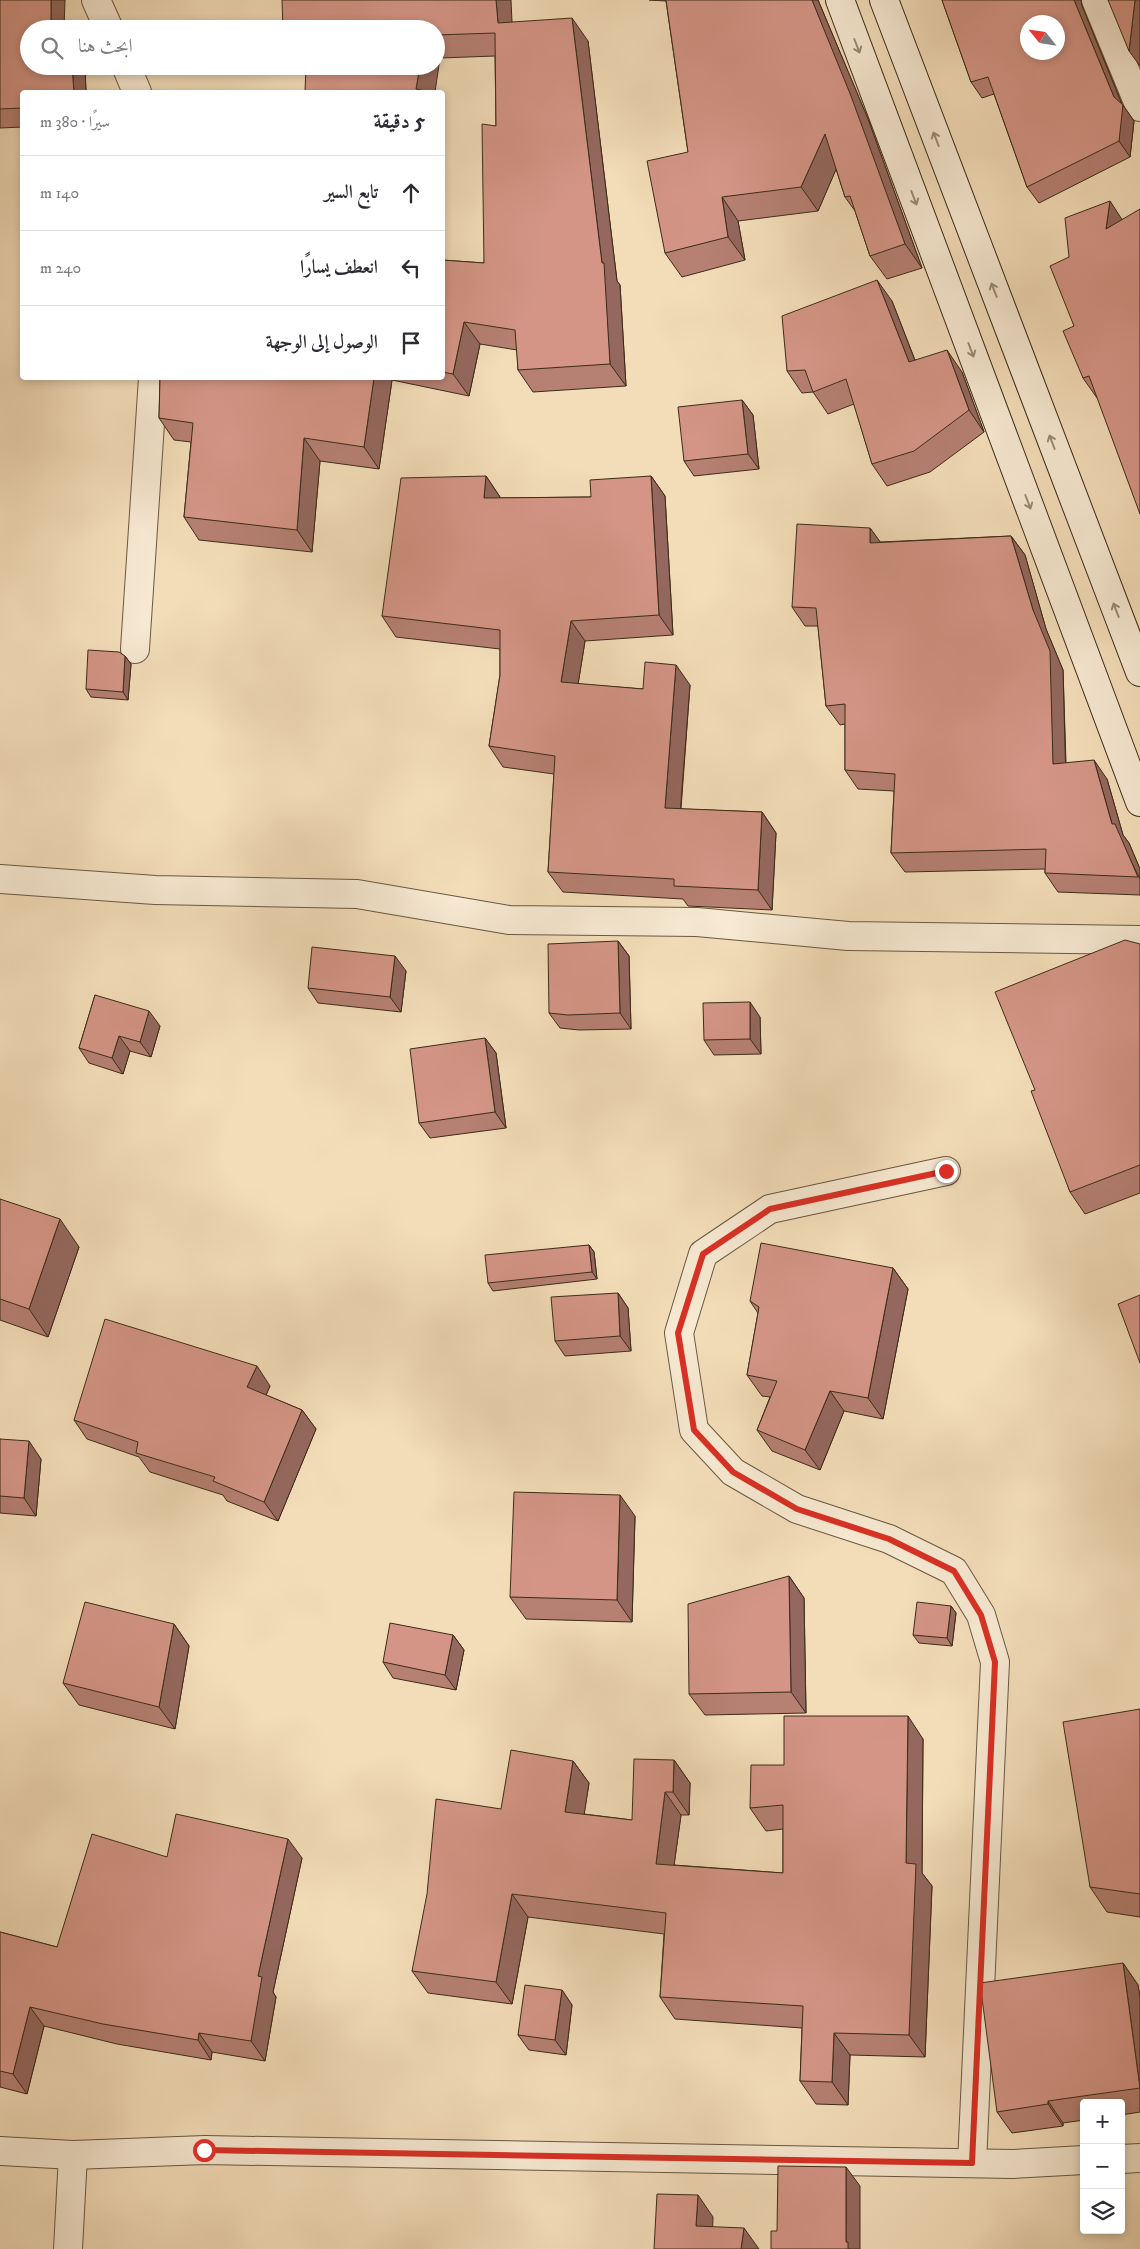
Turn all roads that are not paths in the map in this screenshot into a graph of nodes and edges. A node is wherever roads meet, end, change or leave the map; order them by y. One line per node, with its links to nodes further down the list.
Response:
1 (96, 0): 5 (street)
2 (840, 0): 12 (street, one-way to 12)
3 (884, 0): 11 (street, one-way to 3)
4 (1096, 0): 8 (street)
5 (105, 20)
6 (130, 75): 7 (street)
7 (136, 90)
8 (1140, 107)
9 (153, 380): 10 (street)
10 (136, 649)
11 (1140, 672)
12 (1140, 802)
13 (0, 879): 14 (street)
14 (1140, 940)
15 (946, 1171): 21 (street)
16 (0, 2151): 17 (street)
17 (73, 2155): 21 (street); 22 (street)
18 (1125, 2158): 19 (street)
19 (1140, 2158)
20 (1080, 2160): 21 (street)
21 (972, 2163)
22 (68, 2249)

